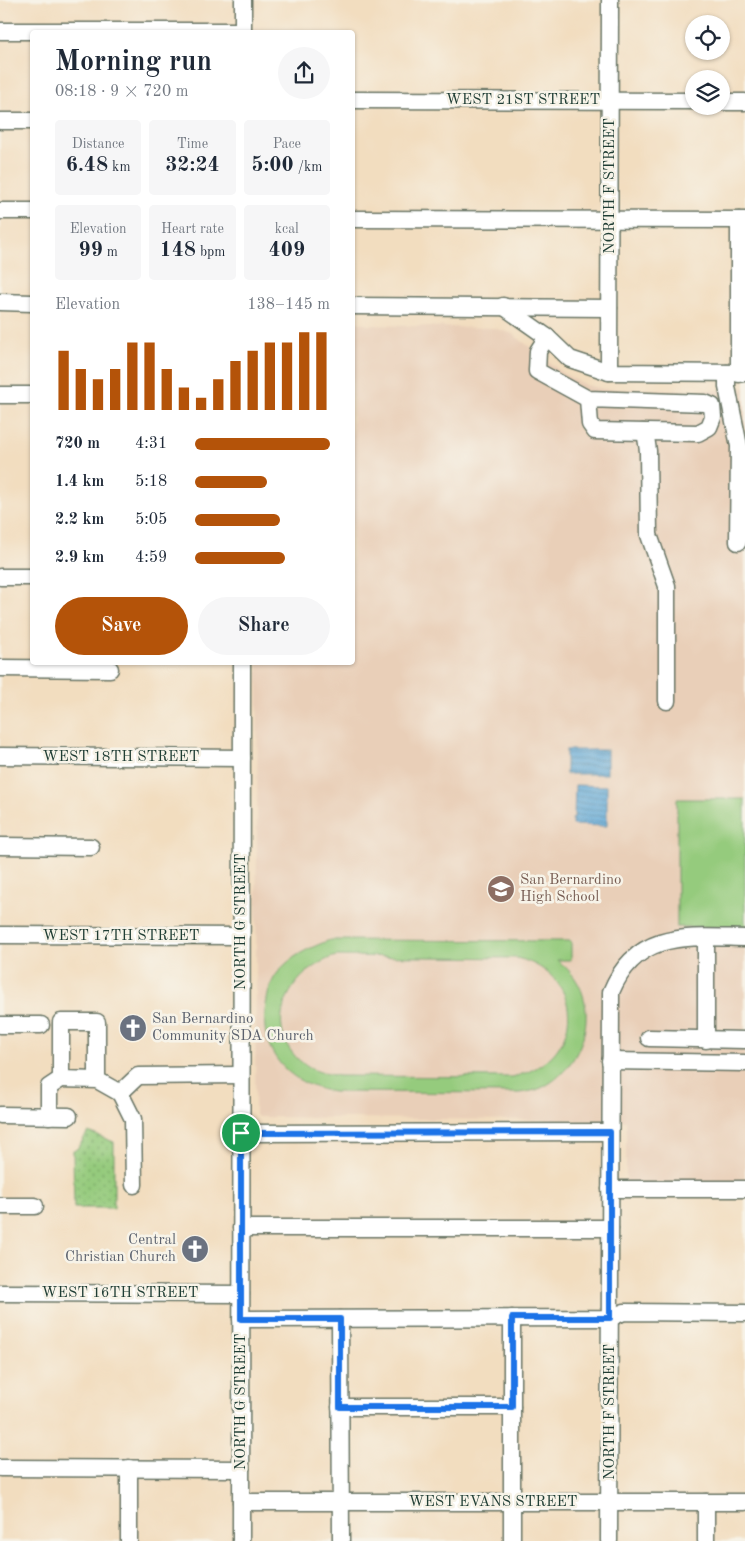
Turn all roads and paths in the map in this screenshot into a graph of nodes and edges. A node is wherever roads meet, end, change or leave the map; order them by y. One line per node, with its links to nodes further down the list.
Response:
1 (243, 0): 3 (street)
2 (610, 0): 7 (street, NORTH F STREET)
3 (242, 30)
4 (0, 31): 5 (street)
5 (30, 31)
6 (355, 100): 7 (street, WEST 21ST STREET)
7 (610, 100): 8 (street, WEST 21ST STREET); 16 (street, NORTH F STREET)
8 (685, 101)
9 (730, 102): 10 (street)
10 (745, 102)
11 (0, 121): 12 (street)
12 (30, 121)
13 (0, 211): 14 (street)
14 (30, 211)
15 (355, 219): 16 (street)
16 (609, 219): 17 (street); 22 (street, NORTH F STREET)
17 (742, 220): 25 (street)
18 (0, 302): 19 (street)
19 (30, 303)
20 (355, 306): 21 (street)
21 (503, 306): 22 (street); 23 (street)
22 (609, 308): 24 (street, NORTH F STREET)
23 (547, 337): 24 (street); 29 (street)
24 (609, 372): 25 (street)
25 (737, 373): 28 (street)
26 (0, 395): 27 (street)
27 (30, 395)
28 (730, 398): 30 (street); 32 (street)
29 (588, 399): 30 (street); 31 (street)
30 (712, 406): 31 (street)
31 (642, 432): 38 (street)
32 (738, 542)
33 (0, 577): 34 (street)
34 (30, 577)
35 (242, 665): 40 (street, NORTH G STREET)
36 (0, 668): 37 (street)
37 (110, 669)
38 (667, 701)
39 (0, 756): 40 (street, WEST 18TH STREET)
40 (242, 758): 44 (street, NORTH G STREET)
41 (0, 846): 42 (street)
42 (91, 847)
43 (0, 935): 44 (street, WEST 17TH STREET)
44 (241, 936): 54 (street, NORTH G STREET)
45 (706, 938): 46 (street, NORTH F STREET); 50 (street); 52 (street, NORTH F STREET)
46 (745, 938)
47 (0, 1025): 48 (street)
48 (41, 1025)
49 (649, 1038): 50 (street)
50 (706, 1040): 51 (street)
51 (745, 1040)
52 (610, 1061): 53 (street); 61 (street, NORTH F STREET)
53 (745, 1063)
54 (241, 1075): 57 (street); 62 (street, NORTH G STREET)
55 (61, 1079): 56 (street); 56 (street); 59 (street)
56 (97, 1080): 57 (street)
57 (120, 1093): 63 (street)
58 (0, 1115): 59 (street)
59 (49, 1116): 60 (street)
60 (69, 1116)
61 (610, 1132): 62 (street); 64 (street, NORTH F STREET)
62 (241, 1133): 68 (street, NORTH G STREET)
63 (134, 1185)
64 (610, 1189): 65 (street); 69 (street, NORTH F STREET)
65 (745, 1189)
66 (0, 1206): 67 (street)
67 (35, 1206)
68 (241, 1228): 69 (street); 71 (street, NORTH G STREET)
69 (610, 1228): 74 (street, NORTH F STREET)
70 (0, 1293): 71 (street, WEST 16TH STREET)
71 (241, 1294): 75 (street, NORTH G STREET)
72 (745, 1313): 74 (street)
73 (512, 1318): 74 (street); 76 (street); 78 (street)
74 (610, 1318): 85 (street, NORTH F STREET)
75 (241, 1319): 76 (street); 81 (street, NORTH G STREET)
76 (340, 1319): 77 (street)
77 (340, 1407): 78 (street); 83 (street)
78 (512, 1407): 84 (street)
79 (0, 1468): 80 (street)
80 (129, 1468): 81 (street); 88 (street)
81 (241, 1469): 82 (street, NORTH G STREET)
82 (240, 1502): 83 (street, WEST EVANS STREET); 89 (street, NORTH G STREET)
83 (341, 1502): 84 (street, WEST EVANS STREET); 90 (street)
84 (512, 1502): 85 (street, WEST EVANS STREET); 91 (street)
85 (609, 1502): 86 (street, WEST EVANS STREET); 92 (street, NORTH F STREET)
86 (706, 1502): 87 (street, WEST EVANS STREET); 93 (street)
87 (745, 1502)
88 (129, 1541)
89 (240, 1541)
90 (340, 1541)
91 (512, 1541)
92 (609, 1541)
93 (706, 1541)

